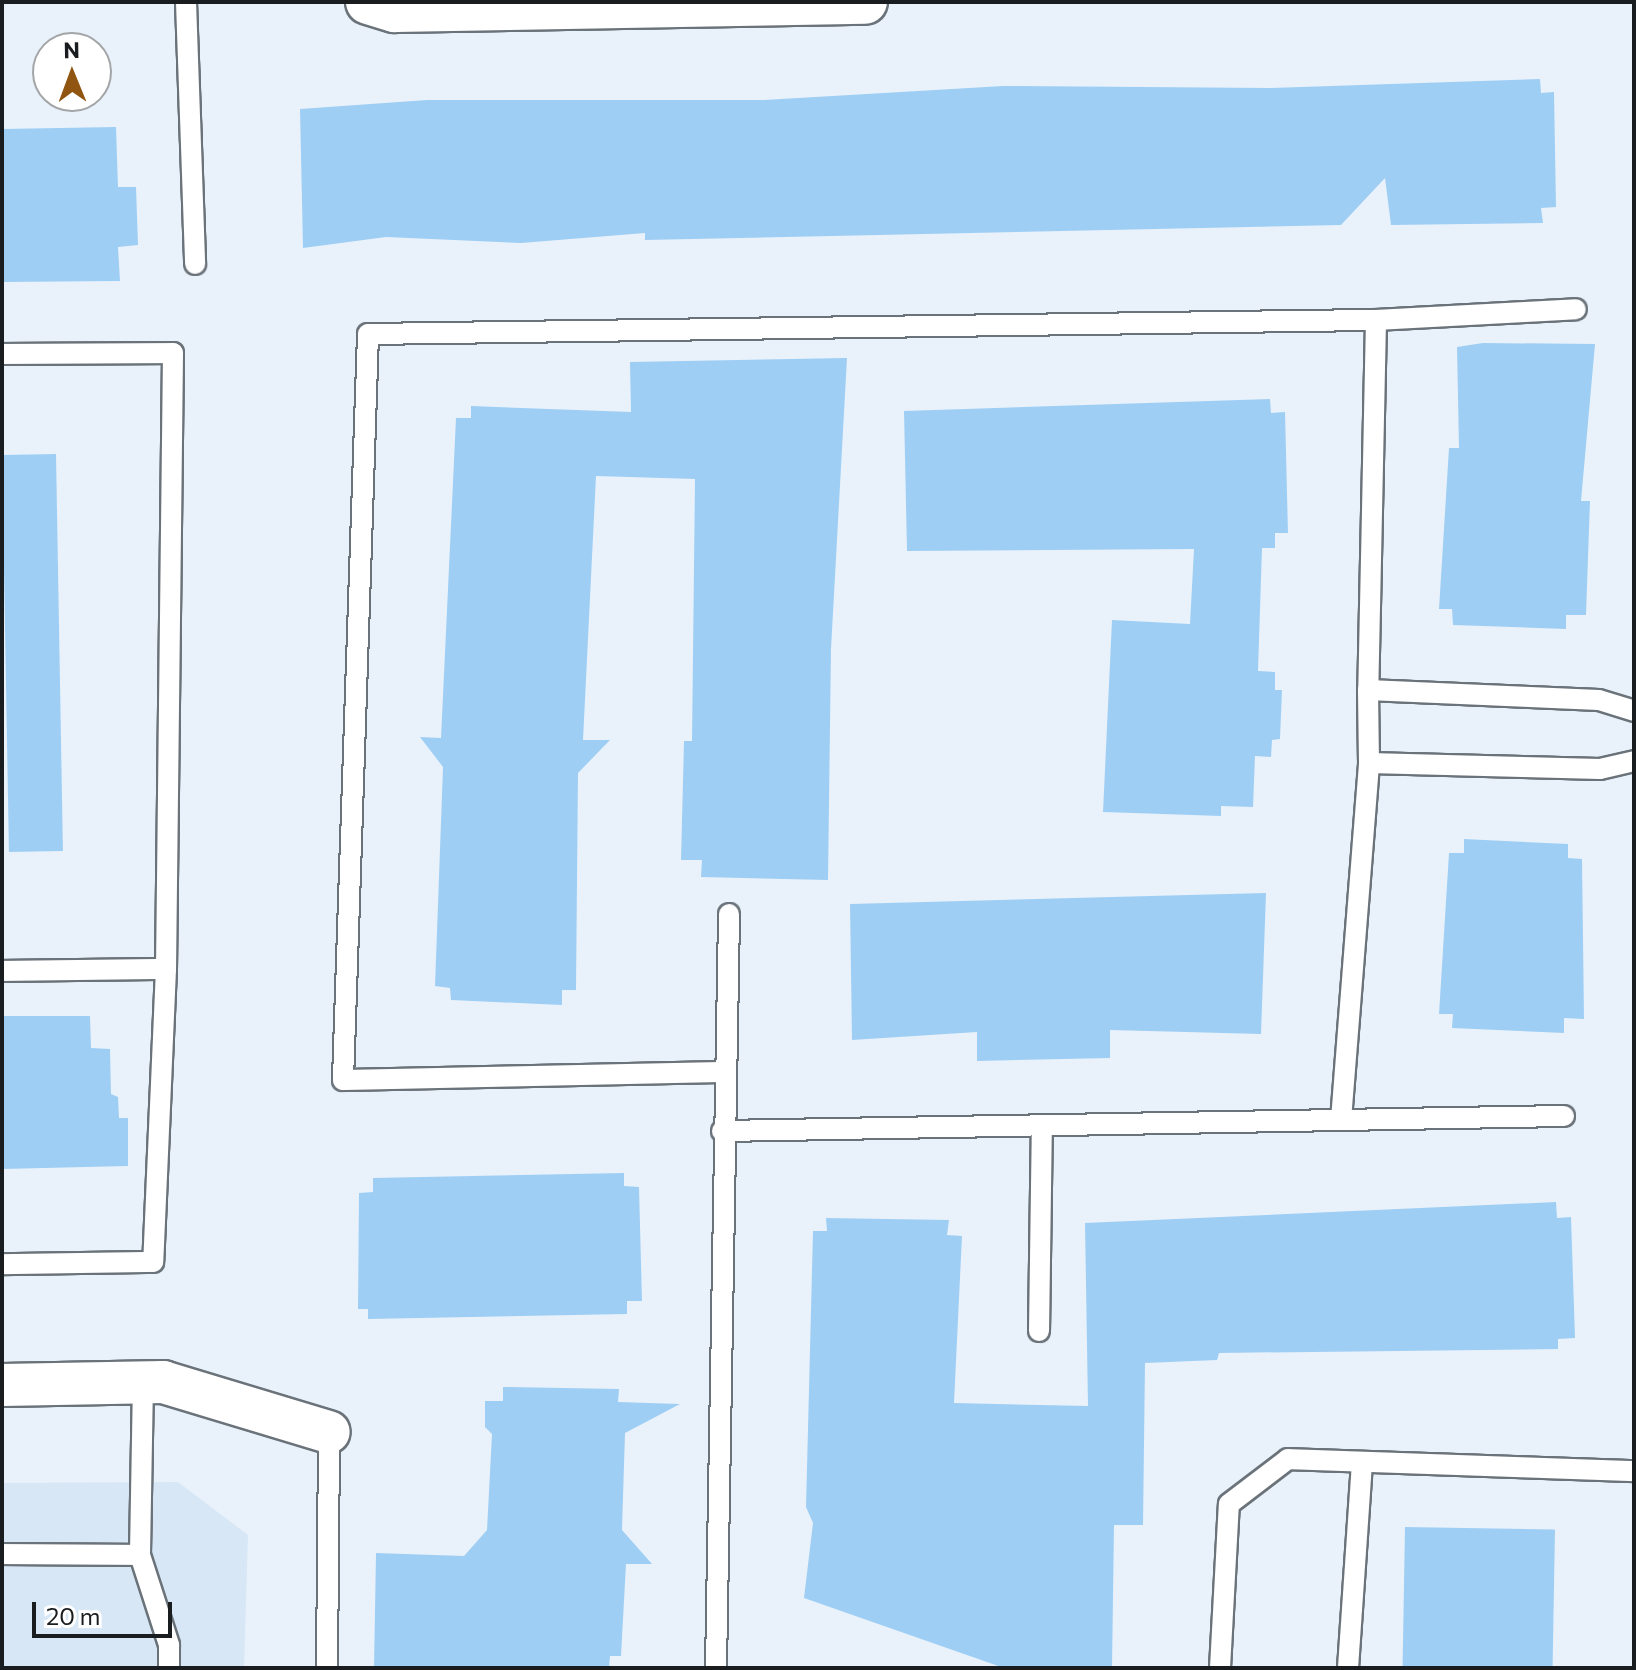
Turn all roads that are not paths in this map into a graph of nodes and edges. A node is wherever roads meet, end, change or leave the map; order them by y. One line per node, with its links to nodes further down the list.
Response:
1 (186, 2): 4 (lane)
2 (368, 2): 3 (main road)
3 (865, 2)
4 (195, 264)
5 (1576, 309): 6 (lane)
6 (1376, 320): 8 (lane); 15 (lane)
7 (2, 354): 13 (lane)
8 (1368, 690): 9 (lane); 11 (lane)
9 (1634, 711)
10 (1634, 761): 11 (lane)
11 (1369, 763): 17 (lane)
12 (729, 914): 15 (lane)
13 (166, 969): 14 (lane); 20 (lane)
14 (2, 971)
15 (723, 1072): 19 (lane)
16 (1564, 1116): 17 (lane)
17 (1341, 1120): 18 (lane)
18 (1042, 1126): 19 (lane); 21 (lane)
19 (722, 1131): 31 (lane)
20 (2, 1264)
21 (1039, 1331)
22 (143, 1382): 23 (street); 24 (street); 28 (lane)
23 (2, 1385)
24 (329, 1432): 30 (lane)
25 (1362, 1462): 26 (lane); 32 (lane); 33 (lane)
26 (1634, 1471)
27 (2, 1554): 28 (lane)
28 (140, 1555): 29 (lane)
29 (169, 1668)
30 (327, 1668)
31 (716, 1668)
32 (1220, 1668)
33 (1348, 1668)

